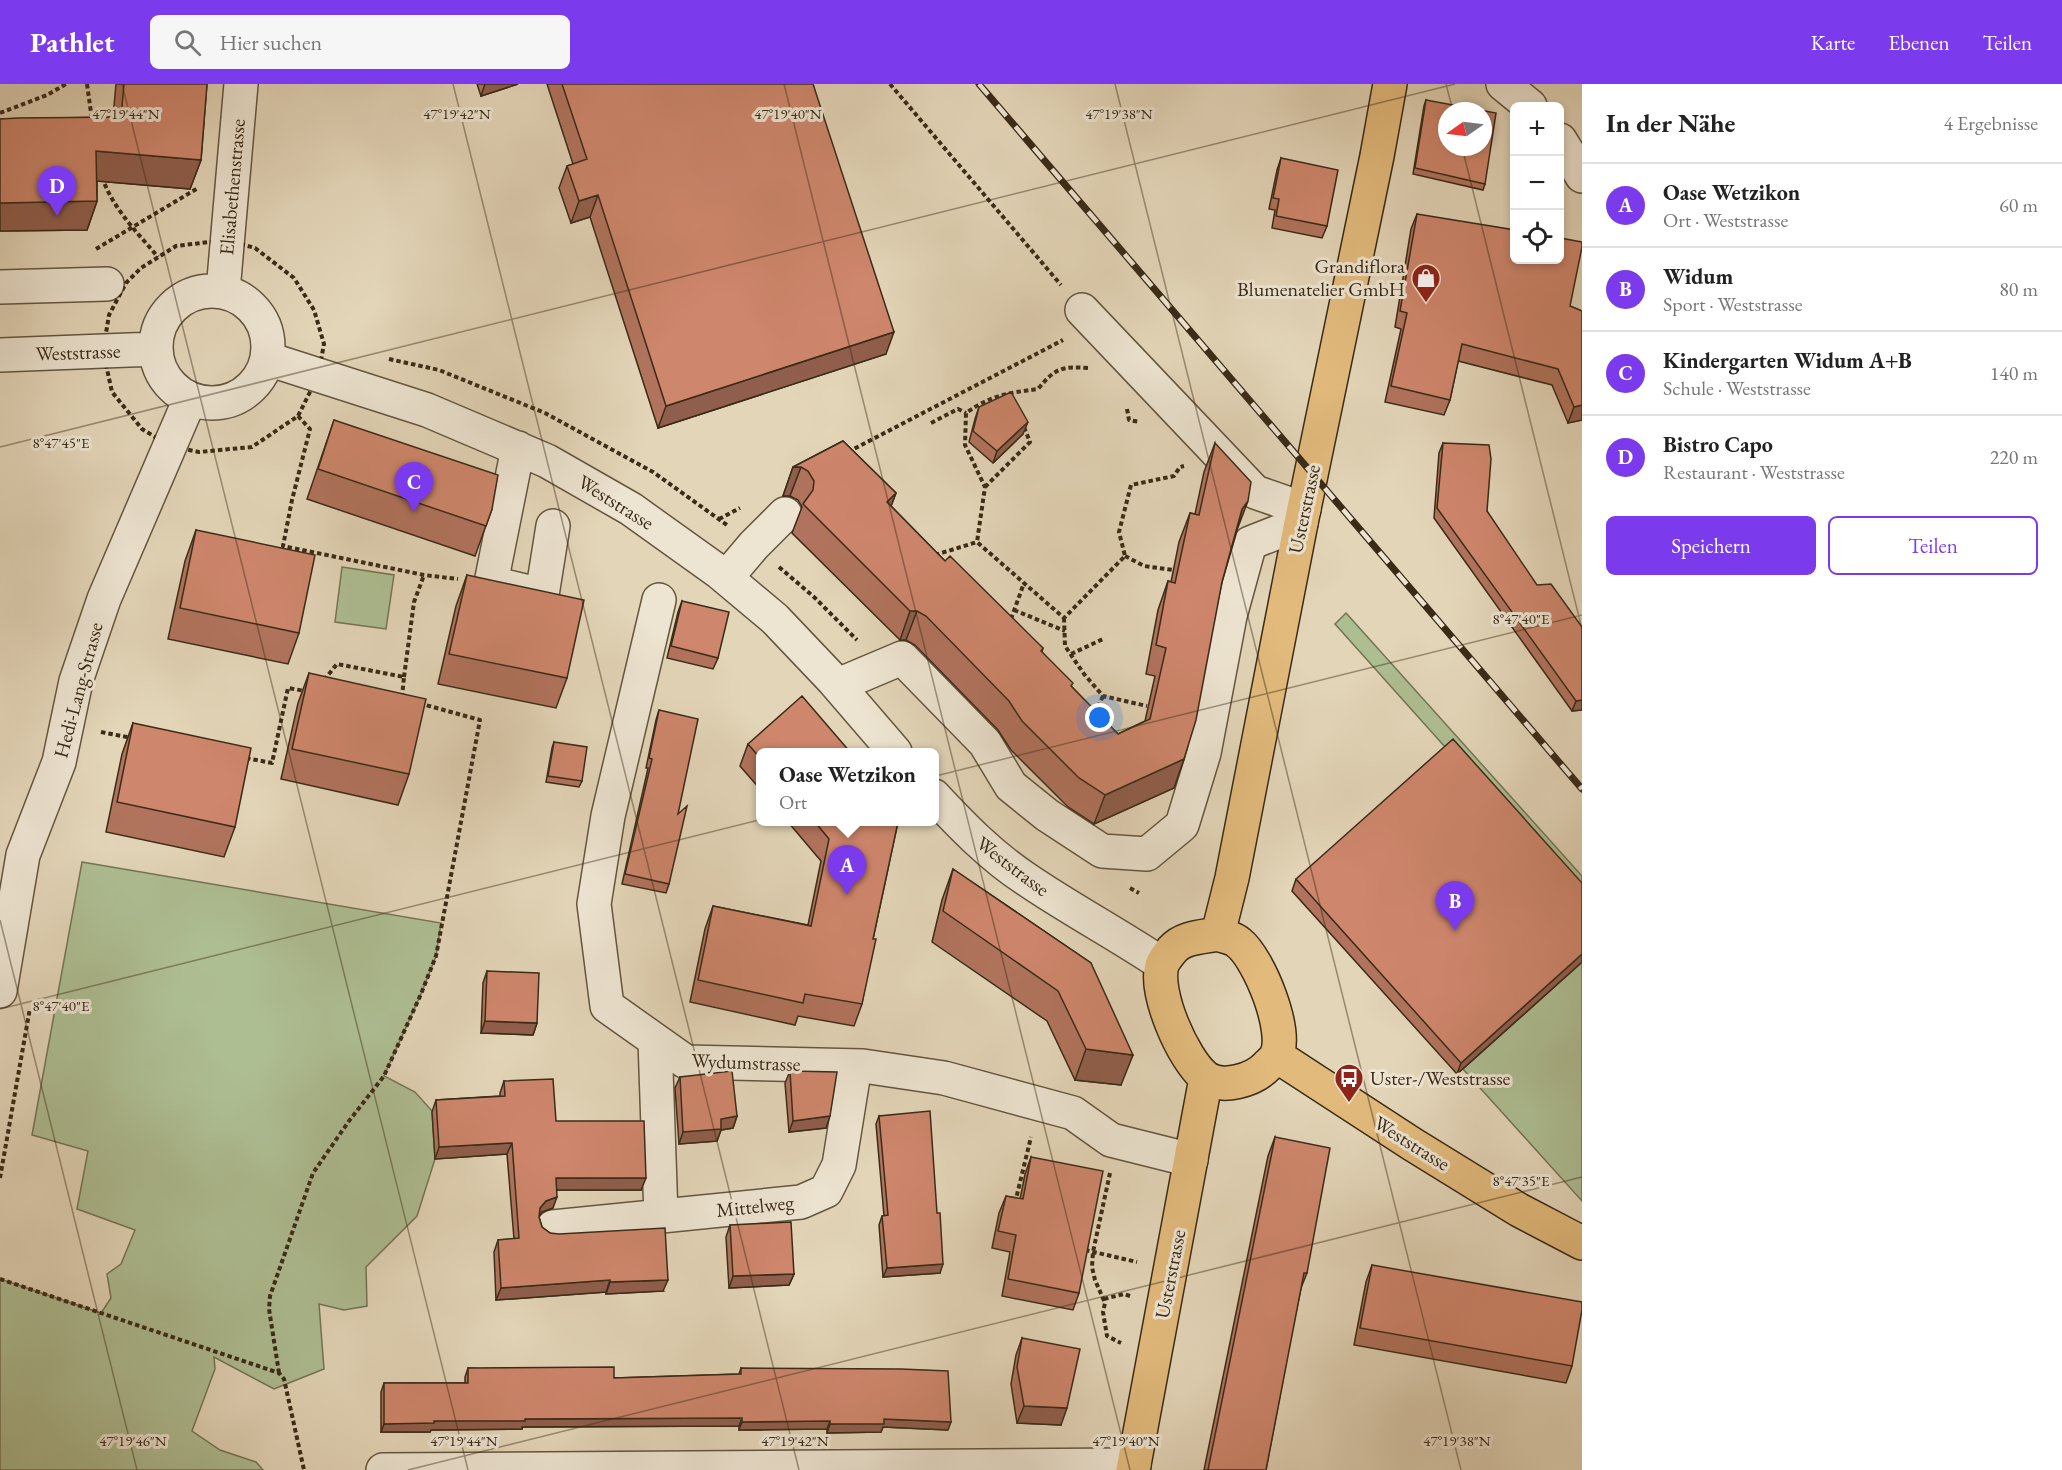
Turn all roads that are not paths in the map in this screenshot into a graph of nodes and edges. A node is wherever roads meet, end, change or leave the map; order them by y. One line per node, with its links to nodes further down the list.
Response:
1 (241, 84): 9 (street, Elisabethenstrasse)
2 (1390, 84): 17 (main road, Usterstrasse)
3 (1503, 84): 4 (street)
4 (1525, 102)
5 (1564, 147): 6 (street)
6 (1582, 176)
7 (107, 284): 8 (street)
8 (0, 287)
9 (223, 291): 11 (street); 13 (street)
10 (1088, 316): 17 (street)
11 (155, 349): 12 (street, Weststrasse); 14 (street)
12 (0, 355)
13 (268, 359): 14 (street); 15 (street, Weststrasse)
14 (190, 399): 26 (street, Hedi-Lang-Strasse)
15 (518, 448): 18 (street); 19 (street, Weststrasse)
16 (785, 514): 19 (street)
17 (1303, 516): 21 (street); 24 (main road, Usterstrasse)
18 (553, 526)
19 (726, 578): 21 (street, Weststrasse)
20 (659, 600): 27 (street, Wydumstrasse)
21 (837, 685): 22 (street, Weststrasse)
22 (891, 748)
23 (939, 801): 25 (street, Weststrasse)
24 (1218, 934): 25 (main road); 28 (main road)
25 (1162, 964): 30 (main road)
26 (0, 991)
27 (655, 1040): 29 (street, Wydumstrasse); 32 (street)
28 (1277, 1056): 30 (main road); 34 (main road, Weststrasse)
29 (855, 1066): 31 (street, Wydumstrasse); 32 (street, Mittelweg)
30 (1206, 1078): 31 (main road, Usterstrasse)
31 (1191, 1161): 35 (main road, Usterstrasse)
32 (661, 1216): 33 (street, Mittelweg)
33 (553, 1227)
34 (1582, 1243)
35 (1133, 1467): 36 (street)
36 (383, 1470)

